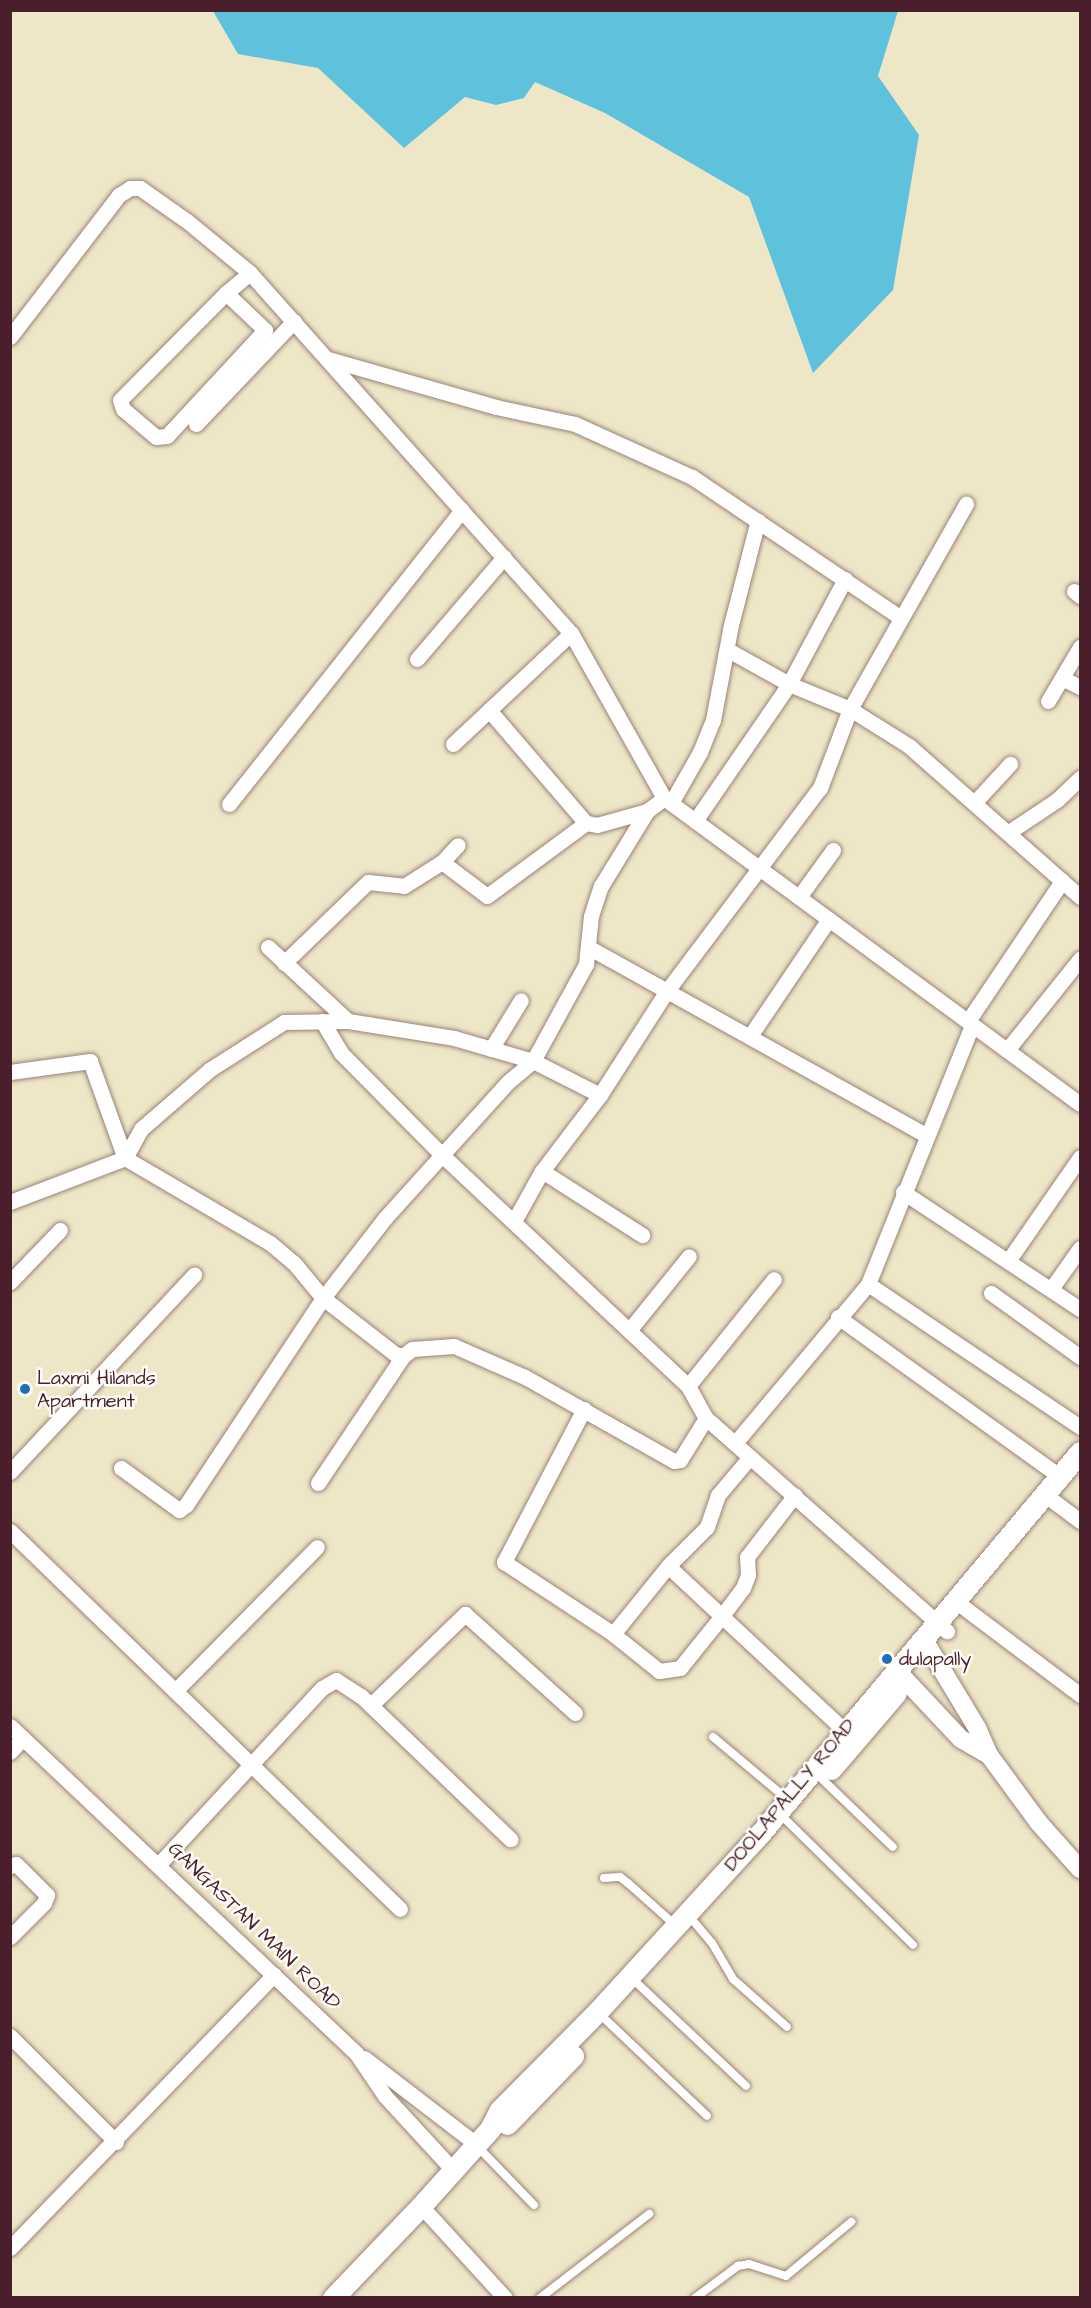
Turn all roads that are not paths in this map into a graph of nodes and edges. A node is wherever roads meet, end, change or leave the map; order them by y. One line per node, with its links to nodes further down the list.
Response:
1 (250, 273): 2 (street); 3 (street); 4 (street)
2 (226, 293): 2 (street)
3 (294, 321): 5 (street); 6 (street)
4 (10, 337)
5 (328, 359): 8 (street); 9 (street)
6 (196, 424)
7 (966, 504): 12 (street)
8 (462, 510): 10 (street); 28 (street)
9 (758, 520): 11 (street); 15 (street)
10 (504, 557): 13 (street); 16 (street)
11 (844, 579): 12 (street); 18 (street)
12 (901, 618): 21 (street)
13 (571, 633): 22 (street); 26 (street)
14 (1080, 647): 17 (street)
15 (728, 650): 18 (street); 26 (street)
16 (417, 659)
17 (1062, 678): 19 (street); 20 (street)
18 (789, 684): 21 (street); 30 (street)
19 (1080, 687)
20 (1048, 701)
21 (850, 709): 27 (street); 36 (street)
22 (489, 710): 23 (street); 31 (street)
23 (453, 744)
24 (1010, 764): 27 (street)
25 (1080, 778): 32 (street)
26 (668, 800): 29 (street); 30 (street)
27 (975, 802): 32 (street)
28 (229, 804)
29 (647, 811): 31 (street); 42 (street)
30 (695, 821): 36 (street)
31 (586, 822): 35 (street)
32 (1009, 832): 37 (street)
33 (458, 845): 35 (street)
34 (833, 850): 38 (street)
35 (442, 862): 44 (street)
36 (762, 870): 38 (street); 45 (street)
37 (1062, 880): 39 (street); 49 (street)
38 (799, 897): 40 (street)
39 (1080, 897)
40 (829, 919): 49 (street); 50 (street)
41 (268, 947): 44 (street)
42 (588, 947): 45 (street); 53 (street)
43 (1080, 959): 52 (street)
44 (284, 963): 47 (street)
45 (666, 992): 50 (street); 55 (street)
46 (521, 1000): 51 (street)
47 (348, 1021): 48 (street); 51 (street)
48 (322, 1022): 58 (street); 60 (street)
49 (970, 1023): 52 (street); 57 (street)
50 (750, 1036): 57 (street)
51 (491, 1049): 53 (street)
52 (1007, 1050): 56 (street)
53 (533, 1061): 55 (street); 58 (street)
54 (10, 1072): 60 (street)
55 (600, 1095): 61 (street)
56 (1080, 1104)
57 (926, 1135): 62 (street)
58 (443, 1156): 64 (street); 76 (street)
59 (1080, 1157): 69 (street)
60 (125, 1158): 63 (street); 76 (street)
61 (542, 1171): 64 (street); 66 (street)
62 (903, 1192): 69 (street); 73 (street)
63 (10, 1202)
64 (514, 1221): 79 (street)
65 (60, 1230): 72 (street)
66 (642, 1235)
67 (1080, 1248): 74 (street)
68 (689, 1256): 79 (street)
69 (1008, 1261): 74 (street)
70 (195, 1275): 91 (street)
71 (774, 1279): 82 (street)
72 (10, 1281)
73 (868, 1284): 78 (street); 85 (street)
74 (1051, 1290): 77 (street)
75 (991, 1293): 81 (street)
76 (323, 1298): 80 (street); 90 (street)
77 (1080, 1310)
78 (838, 1317): 86 (street); 92 (street)
79 (631, 1328): 82 (street)
80 (403, 1356): 83 (street); 93 (street)
81 (1080, 1357)
82 (688, 1386): 84 (street)
83 (584, 1409): 84 (street); 103 (street)
84 (706, 1418): 86 (street)
85 (1080, 1427)
86 (736, 1442): 88 (street)
87 (1080, 1452): 92 (main road, DOOLAPALLY ROAD)
88 (750, 1456): 94 (street); 99 (street)
89 (1080, 1465): 95 (main road, DOOLAPALLY ROAD)
90 (121, 1468)
91 (10, 1472)
92 (1061, 1477): 100 (main road, DOOLAPALLY ROAD)
93 (318, 1483)
94 (795, 1495): 101 (street); 102 (street)
95 (1052, 1500): 96 (street); 100 (main road, DOOLAPALLY ROAD)
96 (1080, 1521)
97 (10, 1531): 106 (street)
98 (317, 1547): 106 (street)
99 (668, 1566): 101 (street); 103 (street)
100 (959, 1604): 102 (main road, DOOLAPALLY ROAD); 107 (street)
101 (721, 1617): 103 (street); 111 (street)
102 (942, 1626): 104 (main road, DOOLAPALLY ROAD)
103 (614, 1634)
104 (927, 1645): 105 (main road, DOOLAPALLY ROAD); 115 (street)
105 (902, 1676): 111 (main road, DOOLAPALLY ROAD); 115 (street); 117 (main road, DOOLAPALLY ROAD)
106 (175, 1690): 116 (street)
107 (1080, 1695)
108 (371, 1705): 109 (street); 116 (street); 119 (street)
109 (575, 1713)
110 (10, 1726): 113 (street, GANGASTAN MAIN ROAD)
111 (844, 1730): 118 (main road, DOOLAPALLY ROAD)
112 (713, 1737): 118 (lane)
113 (23, 1738): 114 (street); 121 (street, GANGASTAN MAIN ROAD)
114 (10, 1752)
115 (989, 1755): 123 (street)
116 (254, 1765): 121 (street); 125 (street)
117 (822, 1779): 118 (main road, DOOLAPALLY ROAD); 120 (lane)
118 (787, 1810): 126 (main road, DOOLAPALLY ROAD); 128 (lane)
119 (510, 1839)
120 (893, 1847)
121 (159, 1864): 129 (street, GANGASTAN MAIN ROAD)
122 (10, 1866): 127 (street)
123 (1080, 1866)
124 (604, 1878): 126 (lane)
125 (400, 1909)
126 (685, 1924): 130 (main road, DOOLAPALLY ROAD); 132 (lane); 137 (main road, DOOLAPALLY ROAD)
127 (10, 1937)
128 (913, 1945)
129 (274, 1975): 134 (street, GANGASTAN MAIN ROAD); 138 (street)
130 (639, 1984): 131 (main road, DOOLAPALLY ROAD); 135 (lane)
131 (606, 2020): 136 (lane); 137 (main road, DOOLAPALLY ROAD)
132 (787, 2027)
133 (10, 2036): 138 (street)
134 (356, 2053): 137 (street); 139 (street, GANGASTAN MAIN ROAD)
135 (746, 2086)
136 (707, 2116)
137 (483, 2137): 139 (main road, DOOLAPALLY ROAD); 140 (lane)
138 (116, 2142): 144 (street)
139 (453, 2170): 141 (main road, DOOLAPALLY ROAD)
140 (534, 2205)
141 (421, 2206): 145 (main road, DOOLAPALLY ROAD); 146 (street)
142 (649, 2214): 147 (lane)
143 (851, 2223): 148 (lane)
144 (10, 2248)
145 (333, 2298)
146 (505, 2298)
147 (540, 2298)
148 (695, 2298)

